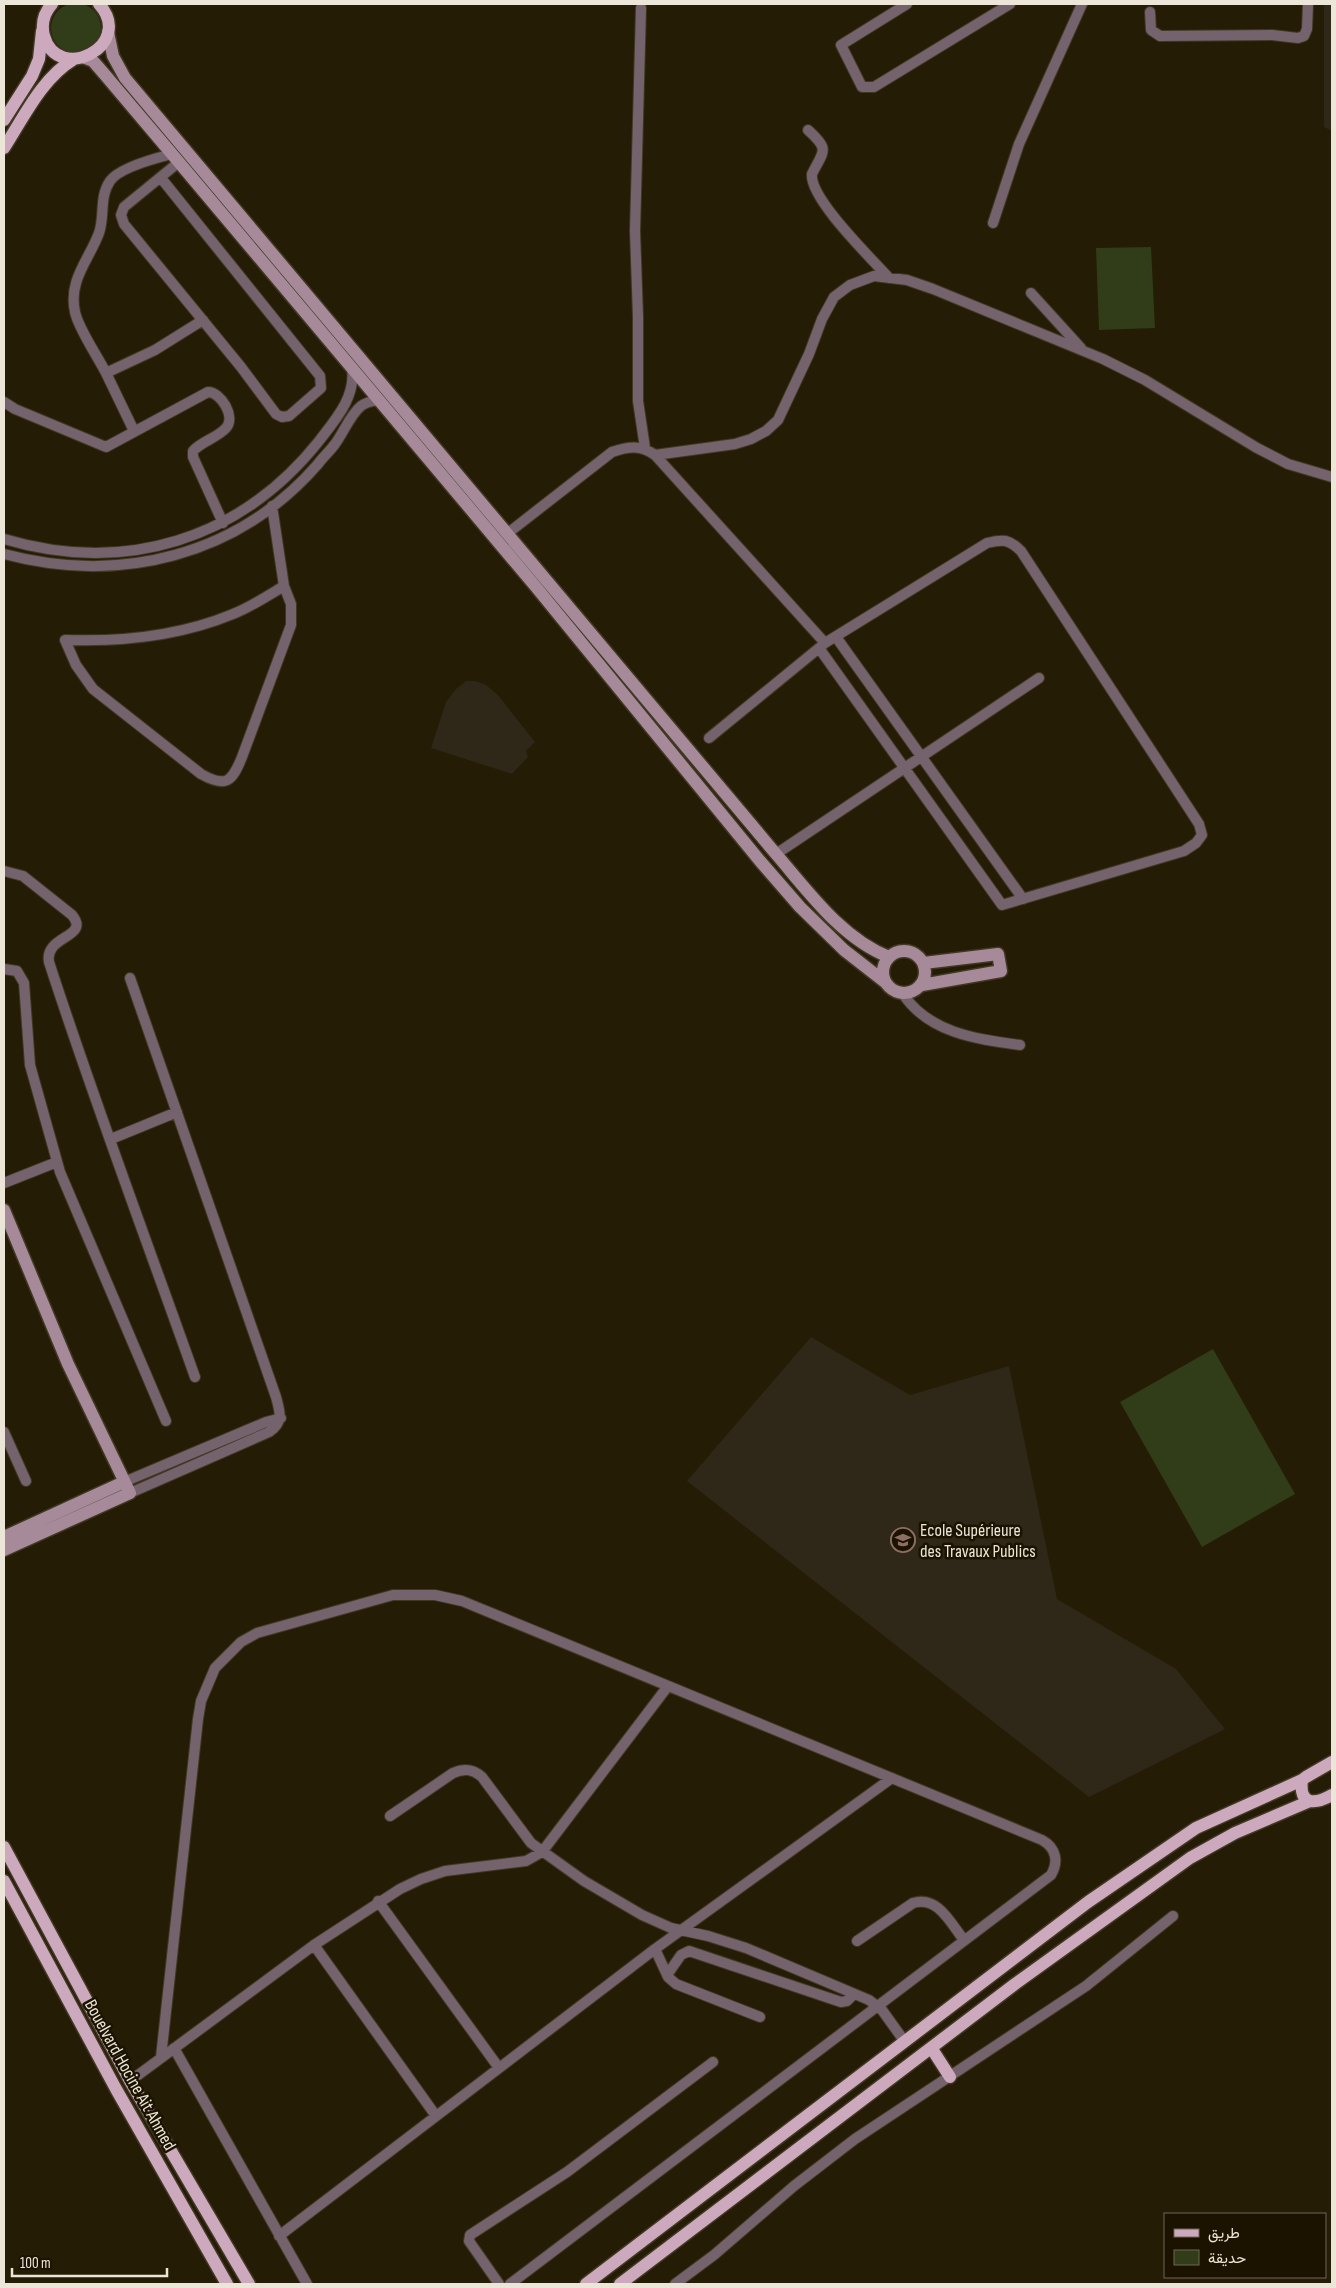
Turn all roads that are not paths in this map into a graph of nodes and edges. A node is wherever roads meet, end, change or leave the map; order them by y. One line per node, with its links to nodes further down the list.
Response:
1 (38, 4): 12 (main road)
2 (52, 4): 12 (main road)
3 (99, 4): 11 (main road)
4 (110, 4): 11 (main road)
5 (907, 4): 6 (street)
6 (1010, 4)
7 (1082, 4): 20 (street)
8 (1308, 4): 10 (street)
9 (641, 8): 30 (street)
10 (1150, 12)
11 (107, 17): 13 (main road)
12 (43, 23): 14 (main road); 15 (main road)
13 (108, 32): 14 (main road); 35 (street)
14 (80, 58): 17 (main road); 18 (street)
15 (4, 120)
16 (808, 130): 21 (street)
17 (4, 148)
18 (176, 158): 19 (street); 25 (street); 26 (street)
19 (161, 178): 23 (street); 23 (street)
20 (993, 223)
21 (889, 278): 24 (street); 31 (street)
22 (1032, 293): 24 (street)
23 (203, 320): 26 (street)
24 (1083, 351): 32 (street)
25 (352, 368): 27 (street); 34 (street)
26 (106, 373): 29 (street)
27 (379, 400): 33 (street); 52 (street)
28 (4, 402): 29 (street)
29 (134, 431): 34 (street)
30 (645, 448): 31 (street); 35 (street)
31 (656, 455): 40 (street)
32 (1332, 477)
33 (272, 506): 37 (street); 38 (street)
34 (223, 523): 36 (street)
35 (508, 533): 45 (street)
36 (4, 539)
37 (4, 554)
38 (284, 586): 38 (street)
39 (836, 636): 40 (street); 43 (street); 47 (street)
40 (822, 646): 42 (street); 44 (street)
41 (1039, 678): 43 (street)
42 (709, 738)
43 (921, 757): 44 (street); 47 (street)
44 (905, 768): 45 (street); 47 (street)
45 (776, 854): 48 (street)
46 (4, 871): 57 (street)
47 (1023, 899)
48 (889, 957): 49 (street); 52 (street)
49 (924, 963): 53 (street); 53 (street)
50 (4, 969): 58 (street)
51 (130, 978): 56 (street)
52 (885, 982): 54 (street)
53 (922, 985): 54 (street)
54 (903, 994): 55 (street)
55 (1020, 1045)
56 (176, 1112): 57 (street); 65 (street)
57 (111, 1139): 61 (street)
58 (57, 1162): 59 (street); 62 (street)
59 (4, 1183)
60 (4, 1210): 65 (street)
61 (195, 1377)
62 (166, 1421)
63 (5, 1436): 64 (street)
64 (26, 1481)
65 (127, 1487): 66 (street); 67 (street)
66 (4, 1538)
67 (4, 1550)
68 (668, 1686): 70 (street); 76 (street); 92 (street)
69 (1332, 1762): 71 (main road)
70 (892, 1778): 80 (street); 81 (street)
71 (1302, 1780): 73 (main road); 89 (main road)
72 (1332, 1795): 73 (main road)
73 (1310, 1801): 91 (main road)
74 (390, 1816): 76 (street)
75 (4, 1847): 96 (main road)
76 (542, 1852): 78 (street); 80 (street)
77 (4, 1882): 99 (main road, Bouelvard Hocine Ait Ahmed)
78 (378, 1901): 83 (street); 94 (street)
79 (1173, 1916): 95 (street)
80 (681, 1930): 84 (street); 86 (street)
81 (964, 1940): 82 (street); 87 (street)
82 (856, 1941)
83 (314, 1945): 90 (street); 97 (street)
84 (655, 1949): 85 (street); 94 (street)
85 (667, 1975): 86 (street); 88 (street)
86 (854, 1994): 87 (street)
87 (878, 2006): 89 (street); 103 (street)
88 (760, 2017)
89 (905, 2042): 104 (main road)
90 (174, 2048): 92 (street); 98 (street)
91 (932, 2049): 95 (main road); 105 (main road)
92 (161, 2057): 96 (street)
93 (713, 2062): 102 (street)
94 (499, 2068): 97 (street)
95 (950, 2077): 106 (street)
96 (130, 2081): 100 (main road)
97 (436, 2116): 98 (street)
98 (279, 2236): 101 (street)
99 (227, 2284)
100 (249, 2284)
101 (307, 2284)
102 (498, 2284)
103 (510, 2284)
104 (586, 2284)
105 (620, 2284)
106 (675, 2284)

